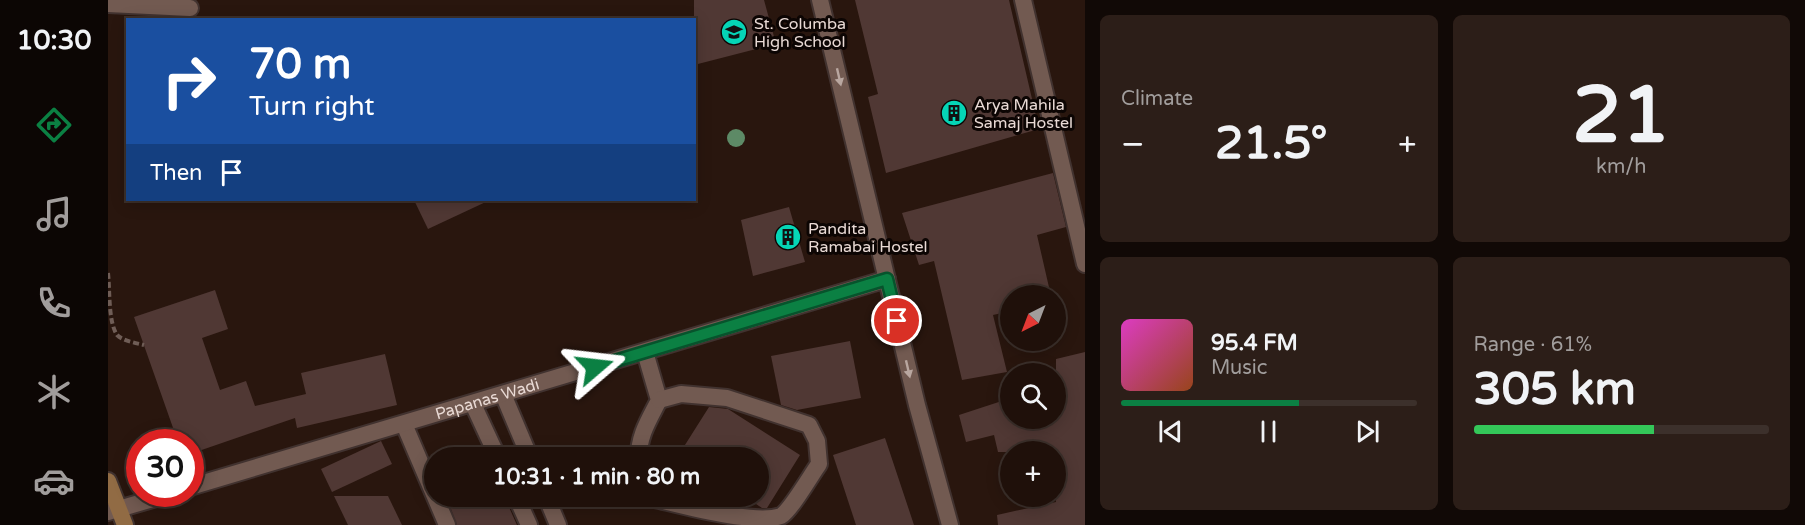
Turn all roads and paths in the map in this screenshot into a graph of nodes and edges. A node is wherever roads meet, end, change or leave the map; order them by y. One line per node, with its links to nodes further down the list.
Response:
1 (820, 0): 7 (street, one-way to 7)
2 (1023, 0): 5 (street)
3 (108, 4): 4 (street)
4 (190, 8)
5 (1085, 264)
6 (108, 273): 8 (path)
7 (887, 279): 9 (street, Papanas Wadi); 29 (street, one-way to 29)
8 (144, 345)
9 (645, 352): 10 (street, Papanas Wadi); 11 (street)
10 (503, 394): 12 (street, Papanas Wadi); 15 (street)
11 (659, 400): 16 (street); 23 (street)
12 (473, 404): 13 (street, Papanas Wadi); 14 (street)
13 (404, 424): 17 (street); 19 (street, Papanas Wadi)
14 (493, 447)
15 (525, 447)
16 (639, 447)
17 (424, 469)
18 (108, 481): 24 (main road)
19 (204, 483)
20 (440, 507): 26 (street)
21 (521, 507): 27 (street)
22 (551, 507): 28 (street)
23 (686, 507)
24 (113, 510): 25 (main road)
25 (125, 525)
26 (447, 525)
27 (529, 525)
28 (558, 525)
29 (950, 525)

